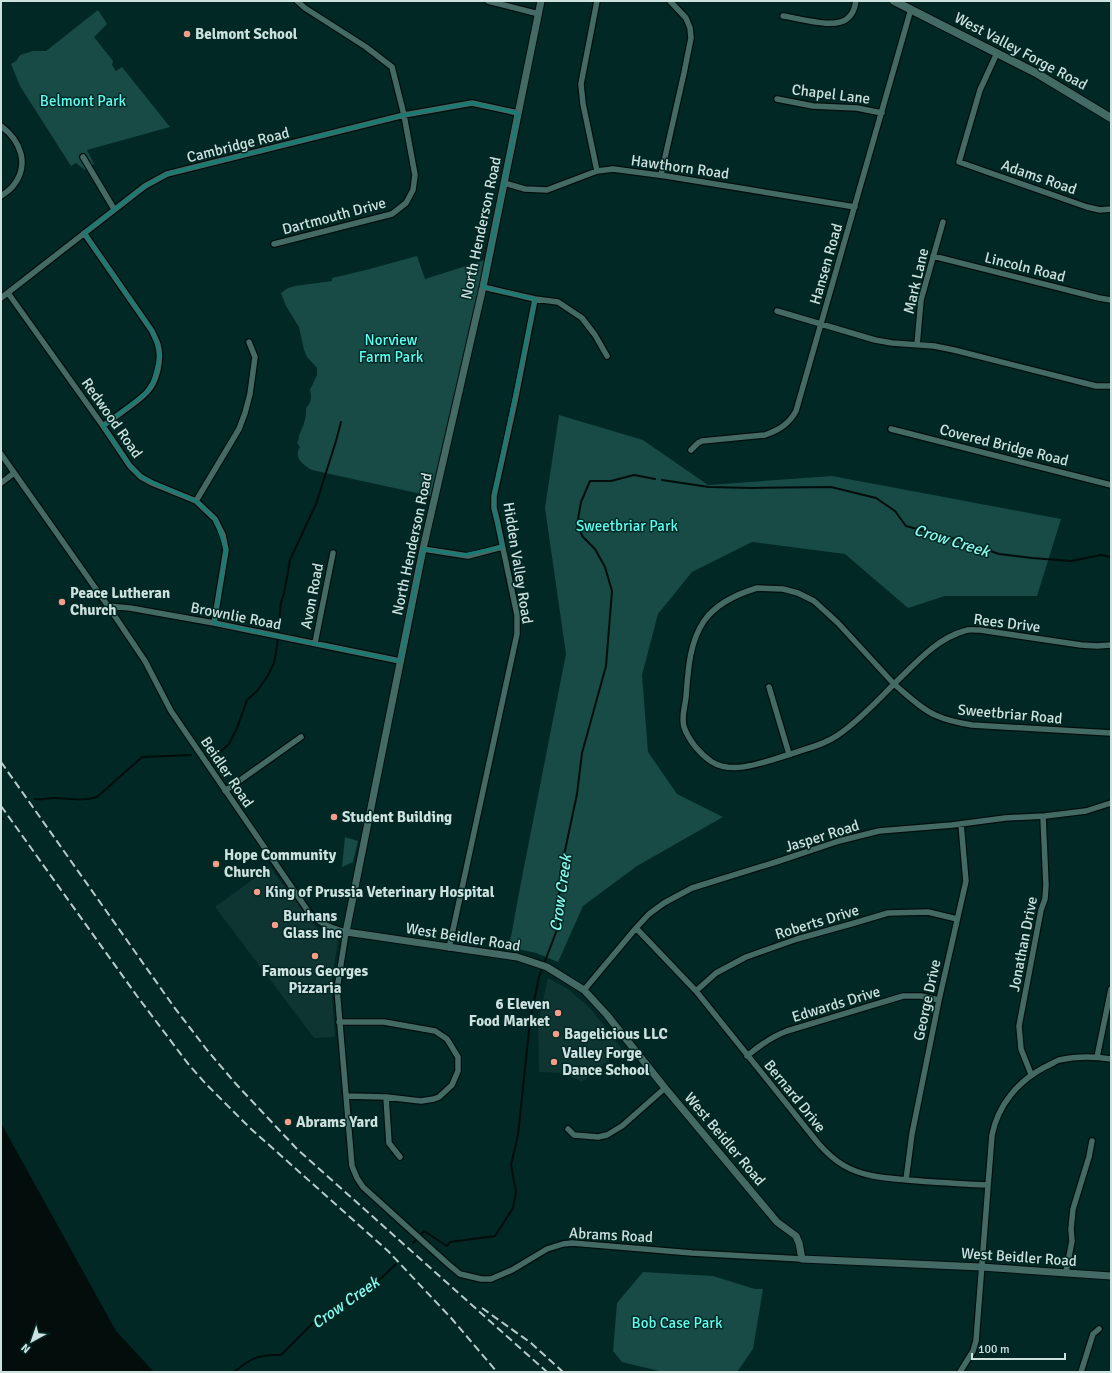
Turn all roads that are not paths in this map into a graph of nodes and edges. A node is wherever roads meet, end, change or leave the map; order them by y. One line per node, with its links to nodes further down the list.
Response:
1 (298, 1): 15 (street, Dartmouth Drive)
2 (488, 1): 9 (street)
3 (541, 1): 9 (street, North Henderson Road)
4 (597, 1): 19 (street)
5 (670, 1): 20 (street)
6 (856, 1): 10 (street)
7 (894, 1): 8 (main road, West Valley Forge Road)
8 (911, 9): 11 (main road, West Valley Forge Road); 13 (street, Hansen Road)
9 (539, 14): 14 (street, North Henderson Road)
10 (783, 16)
11 (997, 53): 16 (main road, West Valley Forge Road); 25 (street, Adams Road)
12 (777, 99): 13 (street, Chapel Lane)
13 (882, 113): 23 (street, Hansen Road)
14 (518, 114): 15 (street, Cambridge Road); 21 (street, North Henderson Road)
15 (404, 115): 24 (street, Cambridge Road); 28 (street, Dartmouth Drive)
16 (1111, 118)
17 (1, 126): 22 (street)
18 (83, 157): 24 (street)
19 (597, 170): 20 (street, Hawthorn Road); 21 (street, Hawthorn Road)
20 (661, 175): 23 (street, Hawthorn Road)
21 (504, 183): 30 (street, North Henderson Road)
22 (1, 196)
23 (855, 207): 36 (street, Hansen Road)
24 (114, 209): 27 (street, Cambridge Road)
25 (1111, 209)
26 (942, 222): 29 (street, Mark Lane)
27 (84, 233): 31 (street, Cambridge Road); 41 (street)
28 (274, 244)
29 (933, 256): 34 (street, Lincoln Road); 38 (street, Mark Lane)
30 (483, 287): 33 (street); 50 (street, North Henderson Road)
31 (8, 293): 32 (street, Cambridge Road); 41 (street, Redwood Road)
32 (1, 298)
33 (535, 299): 39 (street); 49 (street, Hidden Valley Road)
34 (1111, 300)
35 (777, 311): 36 (street)
36 (822, 324): 38 (street); 43 (street, Hansen Road)
37 (250, 342): 48 (street)
38 (917, 345): 40 (street)
39 (607, 356)
40 (1111, 386)
41 (103, 426): 48 (street, Redwood Road)
42 (891, 429): 47 (street, Covered Bridge Road)
43 (691, 450)
44 (1, 454): 45 (street)
45 (14, 473): 46 (street); 52 (street)
46 (1, 483)
47 (1111, 485)
48 (196, 501): 53 (street, Redwood Road)
49 (502, 547): 50 (street); 69 (street, Hidden Valley Road)
50 (423, 549): 56 (street, North Henderson Road)
51 (333, 553): 54 (street, Avon Road)
52 (108, 606): 53 (street, Brownlie Road); 62 (street, Beidler Road)
53 (214, 623): 54 (street, Brownlie Road)
54 (315, 643): 56 (street, Brownlie Road)
55 (1111, 645): 57 (street, Rees Drive)
56 (400, 661): 68 (street, North Henderson Road)
57 (894, 684): 59 (street, Sweetbriar Road); 61 (street, Rees Drive); 61 (street, Sweetbriar Road)
58 (769, 686): 61 (street)
59 (1111, 734)
60 (301, 737): 62 (street)
61 (789, 754)
62 (225, 791): 68 (street, Beidler Road)
63 (1111, 803): 64 (street, Jasper Road)
64 (1043, 816): 65 (street, Jasper Road); 78 (street, Jonathan Drive)
65 (961, 824): 66 (street, George Drive); 67 (street, Jasper Road)
66 (956, 919): 72 (street, Roberts Drive); 73 (street, George Drive)
67 (636, 928): 71 (street, Jasper Road); 72 (street, Bernard Drive)
68 (346, 932): 69 (street, West Beidler Road); 74 (street, North Henderson Road)
69 (449, 948): 71 (street, West Beidler Road)
70 (1111, 989): 76 (street)
71 (584, 990): 79 (street, West Beidler Road)
72 (696, 991): 75 (street, Bernard Drive)
73 (939, 1000): 75 (street, Edwards Drive); 85 (street, George Drive)
74 (339, 1022): 80 (street, North Henderson Road); 81 (street)
75 (747, 1056): 85 (street, Bernard Drive)
76 (1097, 1057): 77 (street); 78 (street)
77 (1111, 1059)
78 (1031, 1074): 86 (street)
79 (665, 1088): 82 (street); 87 (street, West Beidler Road)
80 (346, 1096): 81 (street); 87 (street, Abrams Road)
81 (386, 1097): 84 (street)
82 (568, 1130)
83 (1092, 1141): 89 (street)
84 (400, 1157)
85 (906, 1180): 86 (street, Bernard Drive)
86 (988, 1185): 88 (street)
87 (802, 1259): 88 (street, West Beidler Road)
88 (981, 1266): 89 (street, West Beidler Road); 92 (street)
89 (1066, 1272): 90 (street, West Beidler Road)
90 (1111, 1276)
91 (1099, 1328): 93 (street)
92 (960, 1372)
93 (1081, 1372)

